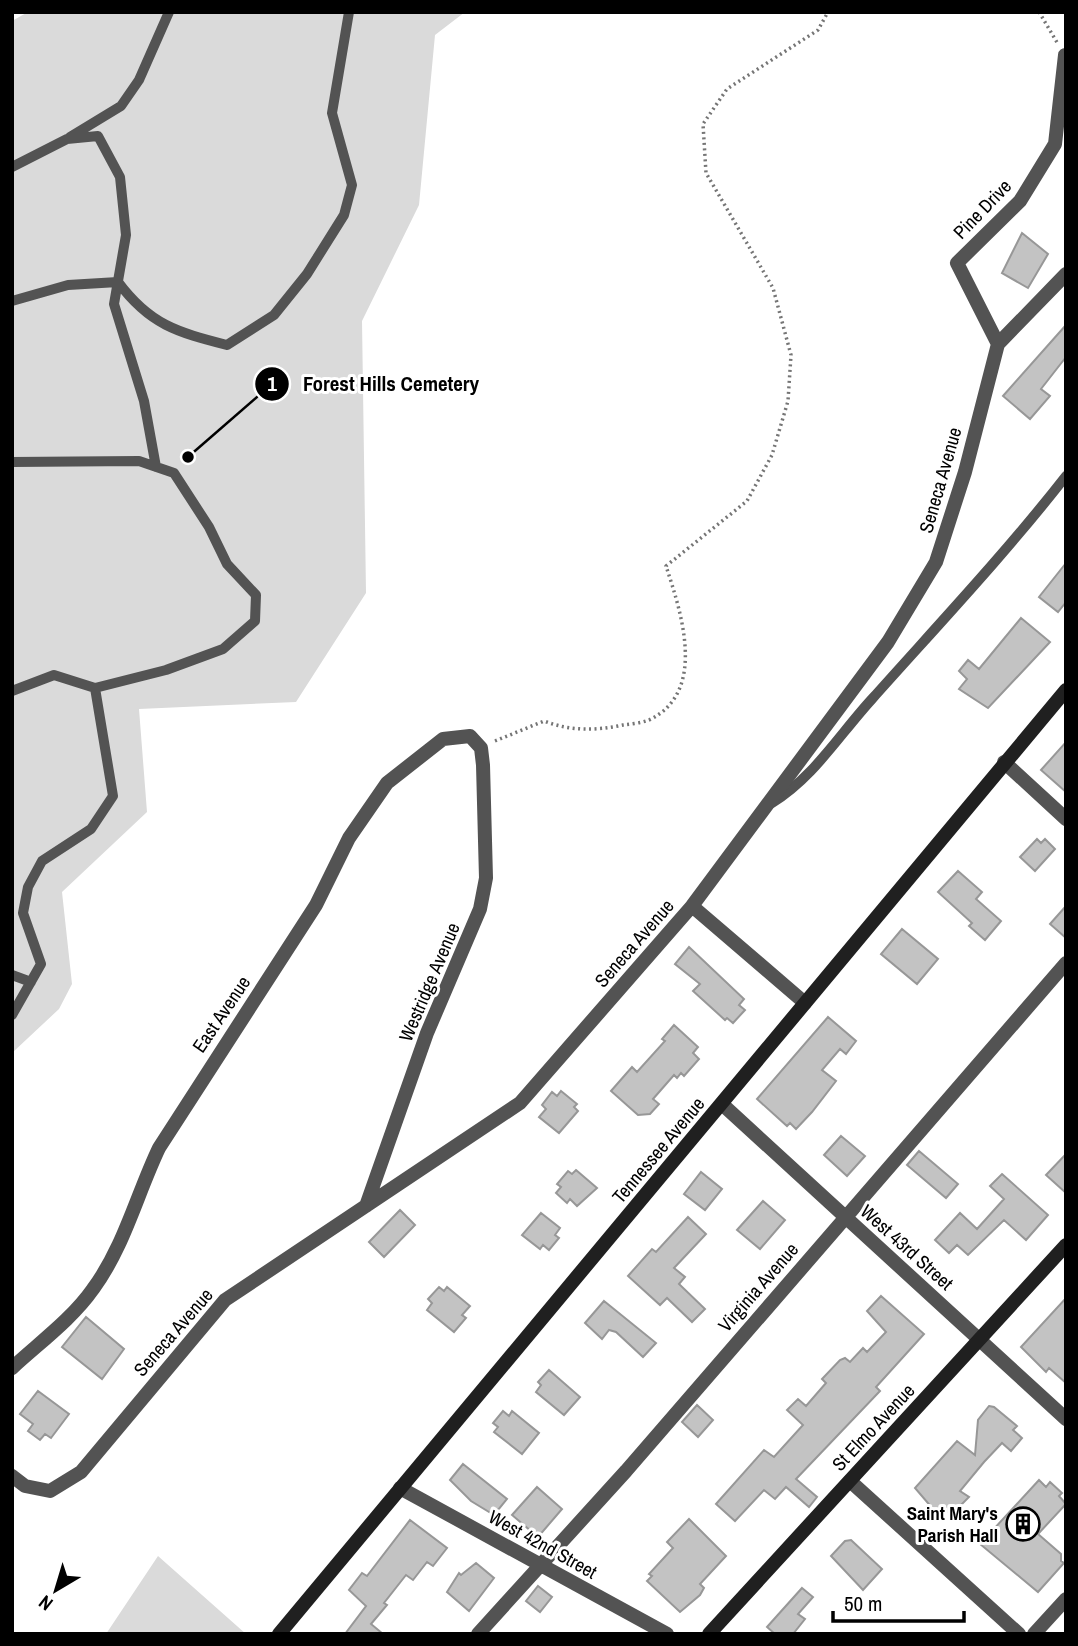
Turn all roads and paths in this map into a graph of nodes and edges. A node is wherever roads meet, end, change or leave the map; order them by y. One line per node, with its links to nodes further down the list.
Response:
1 (169, 12): 6 (lane)
2 (349, 12): 9 (lane)
3 (828, 12): 18 (path)
4 (1039, 12): 5 (path)
5 (1065, 55): 11 (street, Pine Drive)
6 (66, 139): 7 (lane); 9 (lane)
7 (12, 167)
8 (1066, 274): 11 (street, Seneca Avenue)
9 (118, 282): 10 (lane); 13 (lane)
10 (12, 301)
11 (998, 344): 20 (street, Seneca Avenue)
12 (12, 462): 13 (lane)
13 (156, 467): 15 (lane)
14 (1066, 476): 20 (lane)
15 (95, 688): 17 (lane); 25 (lane)
16 (1066, 690): 19 (street, Tennessee Avenue)
17 (12, 691)
18 (481, 748): 29 (street, Westridge Avenue); 33 (street, East Avenue)
19 (1004, 762): 21 (street); 26 (street, Tennessee Avenue)
20 (766, 806): 22 (street, Seneca Avenue)
21 (1066, 818)
22 (692, 906): 26 (street); 29 (street, Seneca Avenue)
23 (1066, 963): 30 (street, Virginia Avenue)
24 (12, 975): 25 (lane)
25 (31, 982): 27 (lane)
26 (805, 1003): 28 (street, Tennessee Avenue)
27 (12, 1015)
28 (722, 1104): 30 (street, West 43rd Street); 37 (street, Tennessee Avenue)
29 (366, 1206): 35 (street, Seneca Avenue)
30 (844, 1217): 32 (street, West 43rd Street); 38 (street, Virginia Avenue)
31 (1066, 1245): 32 (street, St Elmo Avenue)
32 (979, 1340): 34 (street, West 43rd Street); 36 (street, St Elmo Avenue)
33 (12, 1368)
34 (1066, 1419)
35 (12, 1475)
36 (850, 1481): 43 (street, St Elmo Avenue); 44 (street)
37 (400, 1488): 38 (street, West 42nd Street); 40 (street, Tennessee Avenue)
38 (539, 1563): 41 (street, Virginia Avenue); 42 (street, West 42nd Street)
39 (1066, 1599): 45 (street)
40 (279, 1634)
41 (478, 1634)
42 (667, 1634)
43 (709, 1634)
44 (1019, 1634)
45 (1034, 1634)

